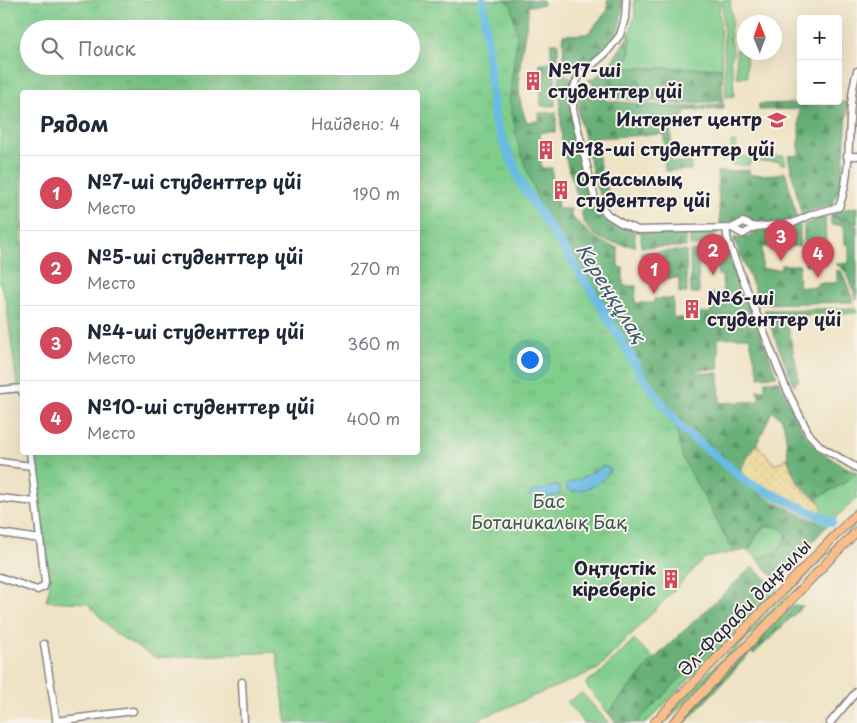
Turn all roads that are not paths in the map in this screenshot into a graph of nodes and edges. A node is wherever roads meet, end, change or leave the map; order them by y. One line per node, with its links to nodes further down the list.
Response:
1 (626, 0): 6 (street)
2 (857, 71): 3 (street)
3 (847, 156): 4 (street); 5 (street)
4 (857, 156)
5 (755, 227): 6 (street); 6 (street)
6 (729, 228): 12 (street)
7 (20, 388): 8 (street)
8 (0, 390)
9 (30, 455): 11 (street)
10 (0, 462): 11 (street)
11 (32, 466): 14 (street)
12 (857, 468)
13 (0, 498): 14 (street)
14 (36, 502): 18 (street)
15 (857, 513): 26 (main road, Әл-Фараби даңғылы)
16 (857, 530): 27 (main road, Әл-Фараби даңғылы)
17 (0, 533): 18 (street)
18 (40, 538): 19 (street)
19 (0, 577)
20 (44, 644): 24 (street)
21 (242, 682): 25 (street)
22 (857, 691): 28 (street)
23 (133, 711): 24 (street)
24 (56, 722)
25 (244, 723)
26 (654, 723)
27 (673, 723)
28 (830, 723)

